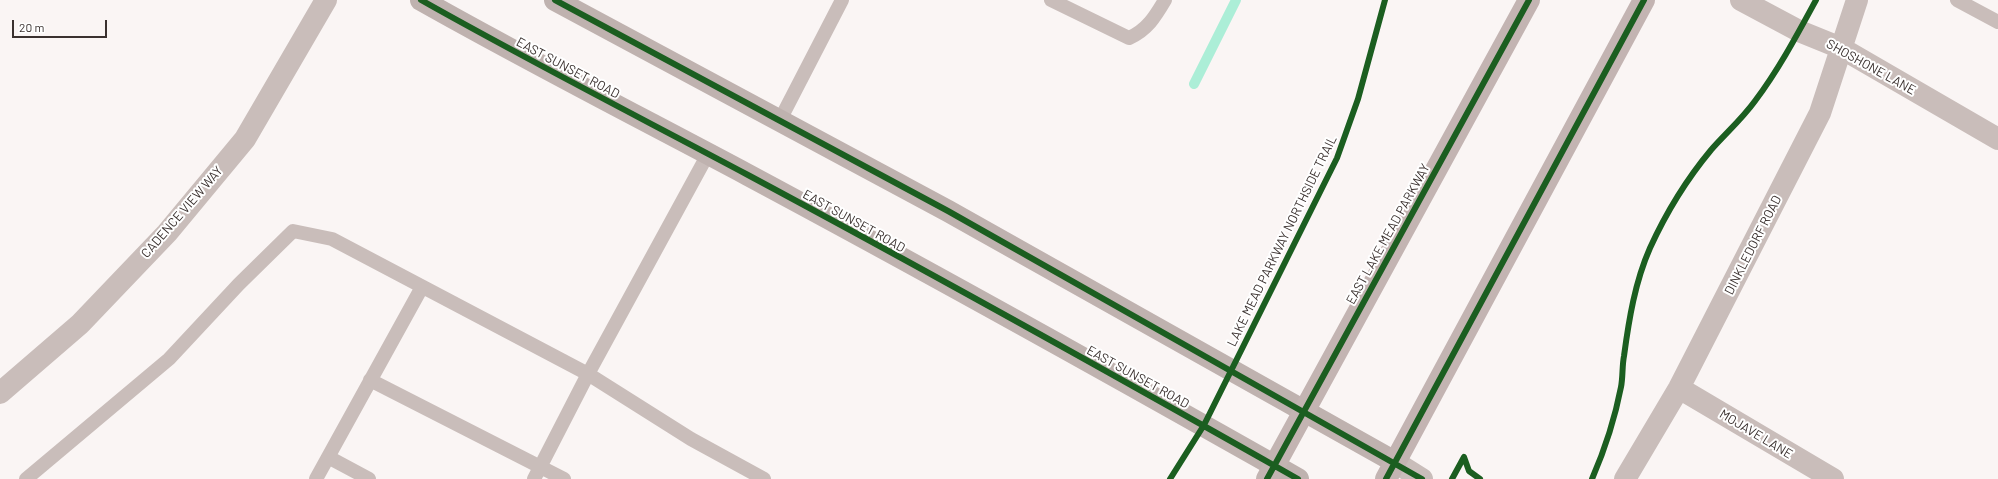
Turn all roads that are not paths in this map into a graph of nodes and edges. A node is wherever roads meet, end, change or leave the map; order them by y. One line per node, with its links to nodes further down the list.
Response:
1 (326, 0): 21 (street, CADENCE VIEW WAY)
2 (421, 0): 16 (main road, EAST SUNSET ROAD)
3 (555, 0): 14 (main road)
4 (842, 0): 14 (lane)
5 (1051, 0): 6 (lane)
6 (1165, 0)
7 (1529, 0): 22 (main road, EAST LAKE MEAD PARKWAY)
8 (1644, 0): 25 (main road)
9 (1741, 0): 13 (street, SHOSHONE LANE)
10 (1857, 0): 13 (street, DINKLEDORF ROAD)
11 (1957, 0): 12 (lane)
12 (1998, 22)
13 (1841, 48): 15 (street, SHOSHONE LANE); 20 (street, DINKLEDORF ROAD)
14 (780, 120): 22 (main road)
15 (1998, 139)
16 (708, 154): 18 (lane); 26 (main road, EAST SUNSET ROAD)
17 (422, 286): 18 (lane); 19 (lane); 27 (lane)
18 (588, 374): 24 (lane); 32 (lane)
19 (370, 380): 23 (lane); 24 (lane)
20 (1679, 388): 35 (street, DINKLEDORF ROAD); 36 (street, MOJAVE LANE)
21 (0, 393)
22 (1304, 412): 25 (main road); 26 (main road, EAST LAKE MEAD PARKWAY)
23 (328, 457): 28 (lane); 29 (lane)
24 (541, 466): 30 (lane); 31 (lane)
25 (1391, 471): 34 (street)
26 (1271, 472): 33 (main road, EAST SUNSET ROAD)
27 (26, 479)
28 (316, 479)
29 (369, 479)
30 (534, 479)
31 (564, 479)
32 (764, 479)
33 (1298, 479)
34 (1422, 479)
35 (1626, 479)
36 (1833, 479)

